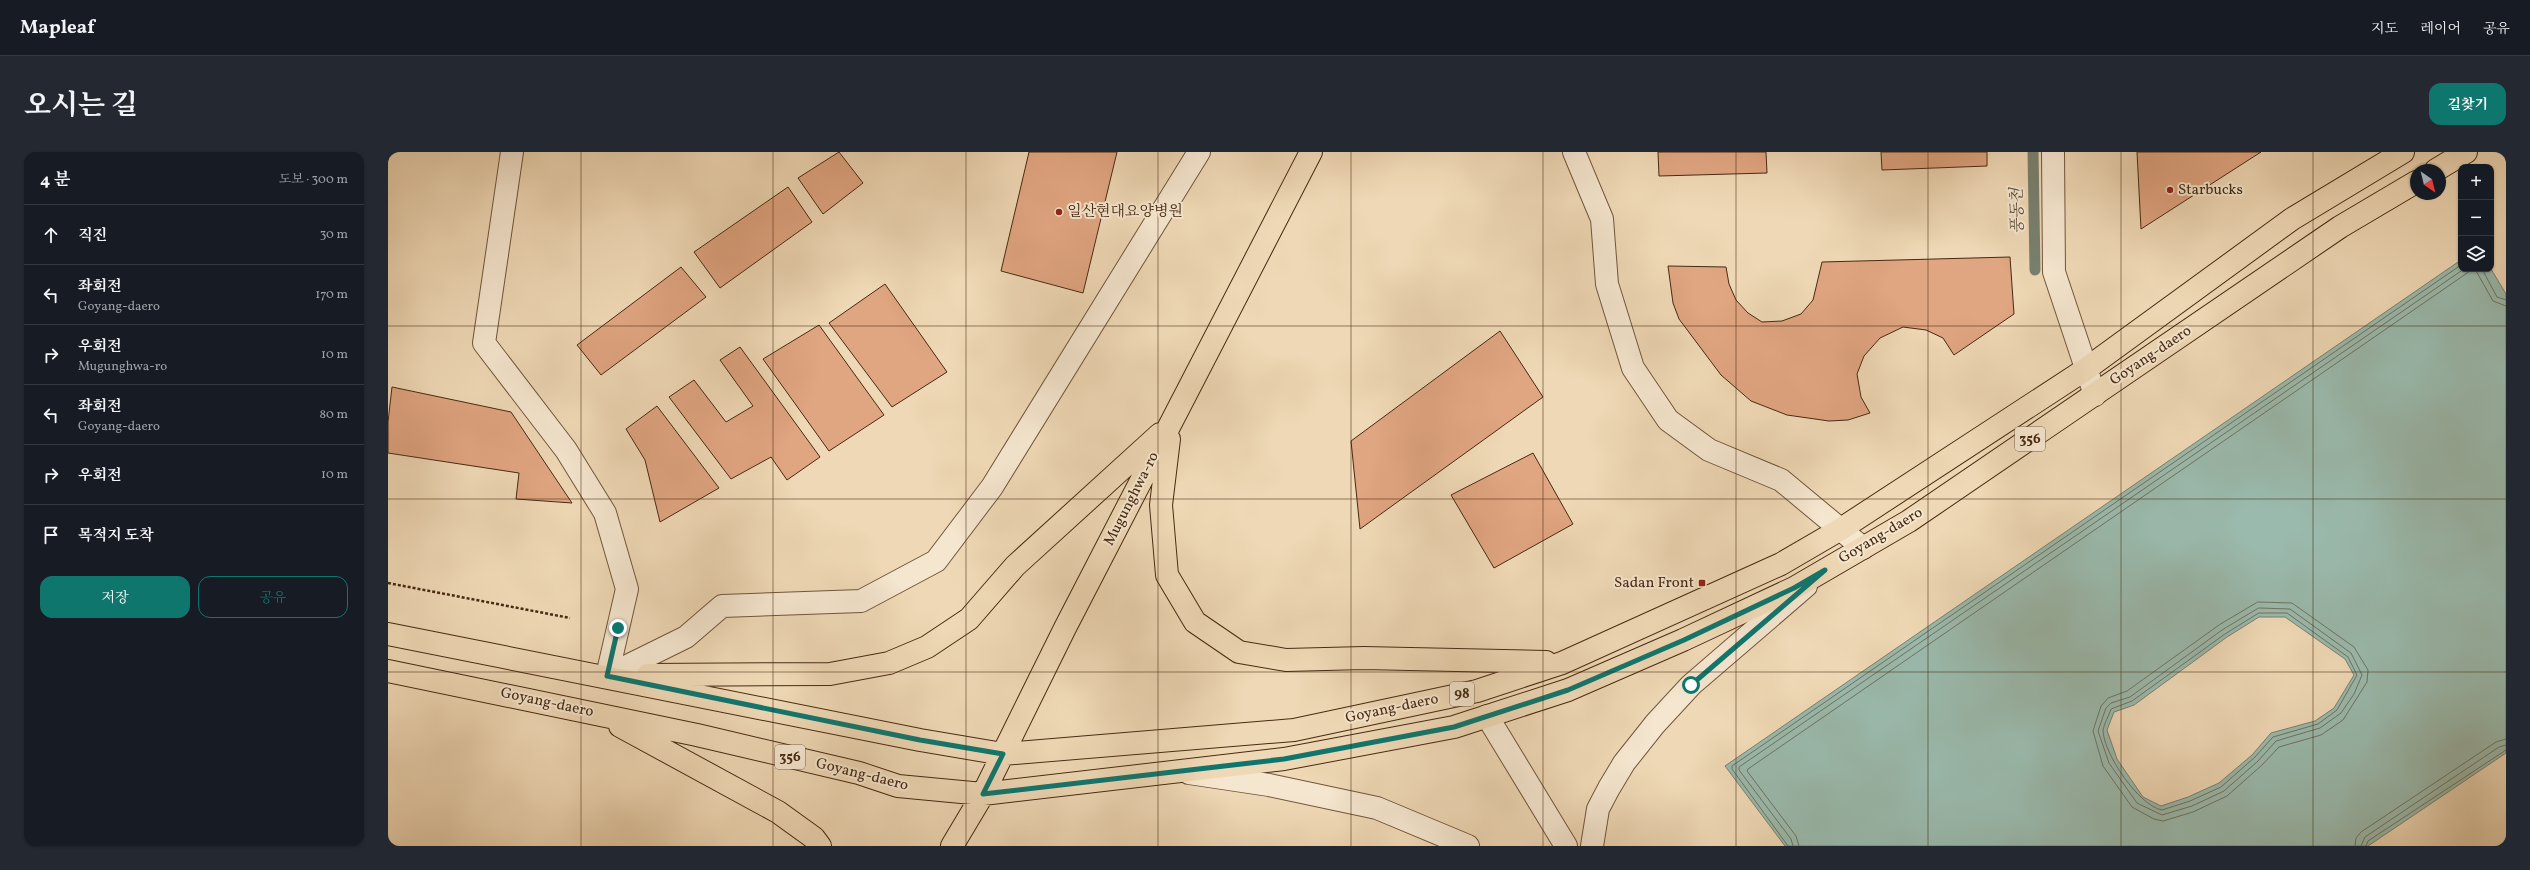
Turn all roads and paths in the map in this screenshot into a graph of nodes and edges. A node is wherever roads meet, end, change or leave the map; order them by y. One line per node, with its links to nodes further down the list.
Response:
1 (512, 152): 21 (street)
2 (1199, 152): 21 (street)
3 (1311, 152): 12 (main road, Mugunghwa-ro)
4 (1574, 152): 13 (street)
5 (2053, 152): 10 (street)
6 (2403, 152): 10 (main road, Goyang-daero / 98)
7 (2466, 152): 8 (main road)
8 (2446, 164)
9 (2410, 186): 11 (main road, Goyang-daero / 356)
10 (2086, 369): 11 (street); 13 (main road, Goyang-daero / 98)
11 (2095, 395): 14 (main road, Goyang-daero / 356)
12 (1171, 424): 19 (main road); 21 (main road); 24 (main road, Mugunghwa-ro)
13 (1841, 529): 14 (street); 19 (main road, Goyang-daero / 98)
14 (1863, 548): 15 (main road, Goyang-daero / 356)
15 (1825, 570): 23 (main road, Goyang-daero / 356); 31 (street)
16 (388, 583): 17 (path)
17 (570, 618)
18 (388, 634): 21 (main road, Goyang-daero / 98)
19 (1562, 663): 24 (main road, Goyang-daero / 98)
20 (388, 671): 22 (main road, Goyang-daero / 356)
21 (607, 676): 24 (main road, Goyang-daero / 98)
22 (598, 714): 26 (main road, Goyang-daero / 356); 27 (main road)
23 (1487, 716): 25 (main road, Goyang-daero / 356); 30 (street)
24 (1003, 754): 26 (main road, Mugunghwa-ro)
25 (1180, 772): 26 (main road, Goyang-daero / 356); 29 (street)
26 (983, 794): 28 (main road, Mugunghwa-ro)
27 (820, 846)
28 (952, 846)
29 (1468, 846)
30 (1566, 846)
31 (1592, 846)

